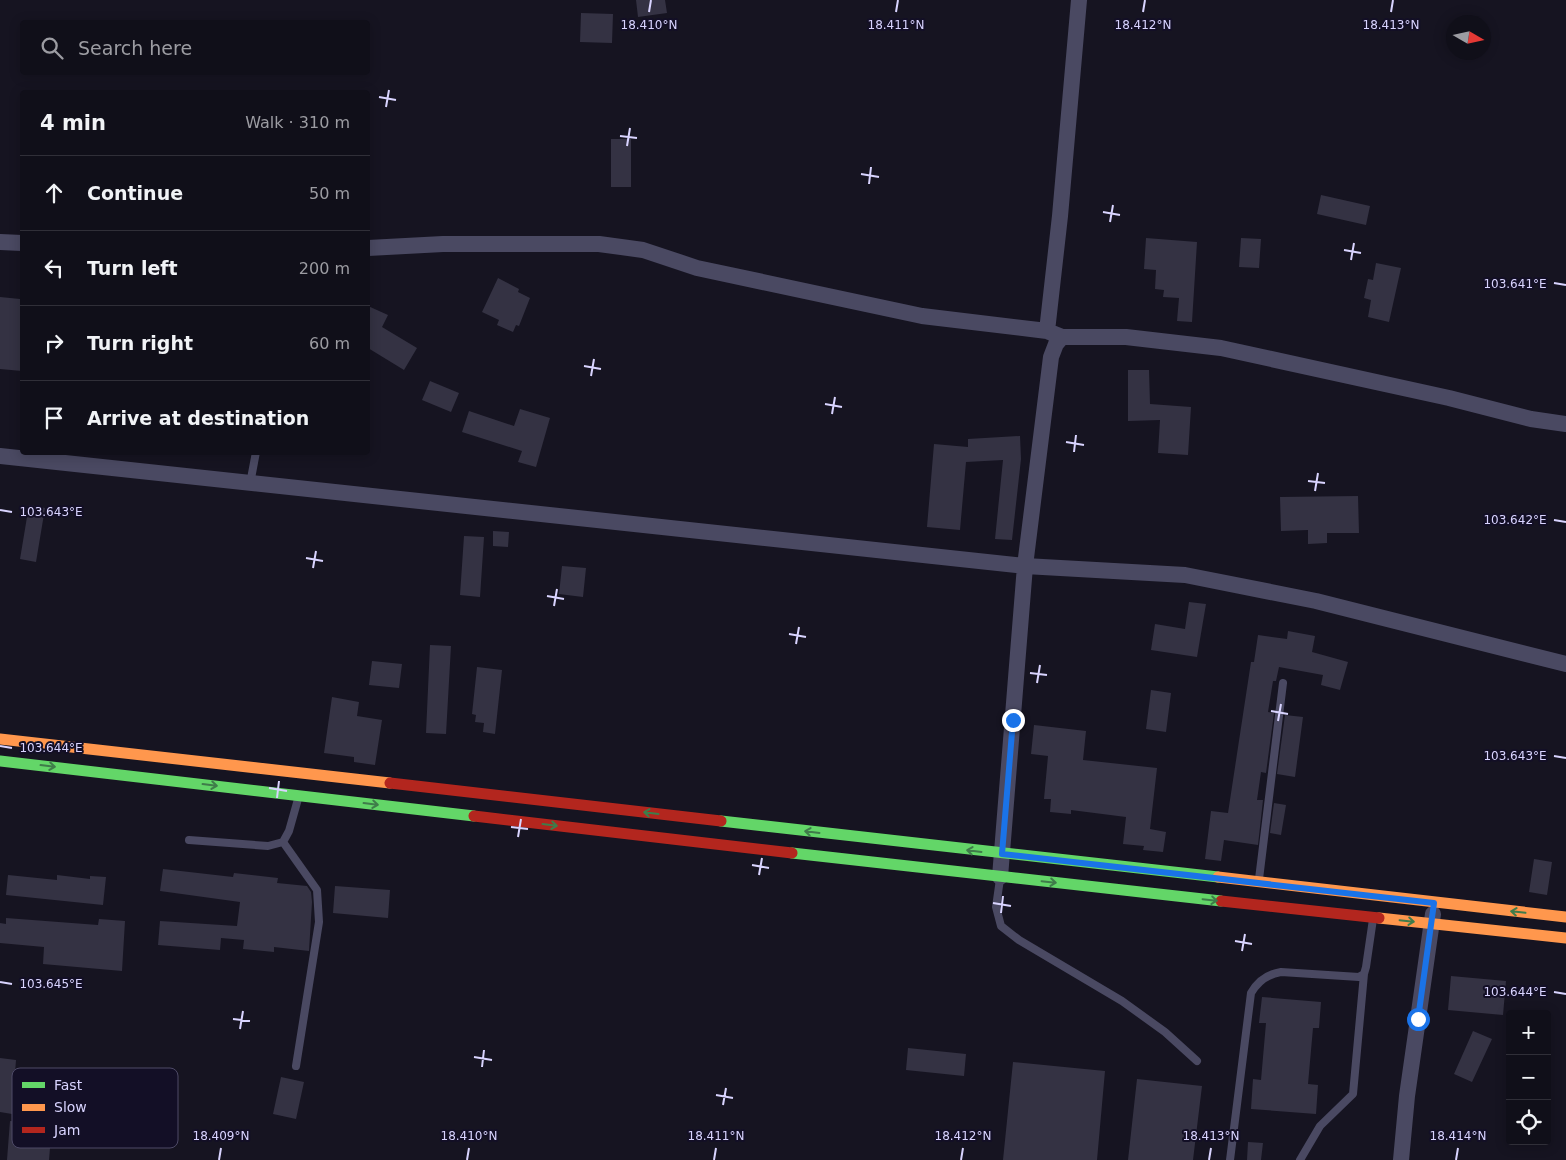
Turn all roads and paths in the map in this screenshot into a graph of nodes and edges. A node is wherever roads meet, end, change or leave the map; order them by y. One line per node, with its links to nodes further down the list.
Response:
1 (1080, 0): 5 (street)
2 (0, 242): 3 (street)
3 (20, 243)
4 (370, 248): 5 (street)
5 (1054, 334): 6 (street); 10 (street)
6 (1566, 424)
7 (255, 455): 9 (lane)
8 (0, 456): 9 (street)
9 (250, 484): 10 (street)
10 (1025, 566): 11 (street); 18 (street)
11 (1566, 664)
12 (1283, 682): 20 (lane)
13 (0, 740): 15 (street)
14 (0, 760): 15 (street, one-way to 15)
15 (299, 784): 17 (lane); 18 (street, one-way to 15); 19 (street, one-way to 19)
16 (189, 840): 17 (lane)
17 (283, 842): 28 (lane)
18 (1002, 854): 19 (street); 20 (street)
19 (1000, 877): 22 (street, one-way to 22); 27 (lane)
20 (1258, 883): 21 (street)
21 (1434, 903): 23 (street, one-way to 21); 24 (street)
22 (1374, 917): 24 (street, one-way to 24); 26 (lane)
23 (1566, 918)
24 (1432, 923): 25 (street); 31 (street)
25 (1566, 938)
26 (1364, 974): 29 (lane); 30 (lane)
27 (1197, 1061)
28 (296, 1066)
29 (1230, 1160)
30 (1300, 1160)
31 (1401, 1160)

